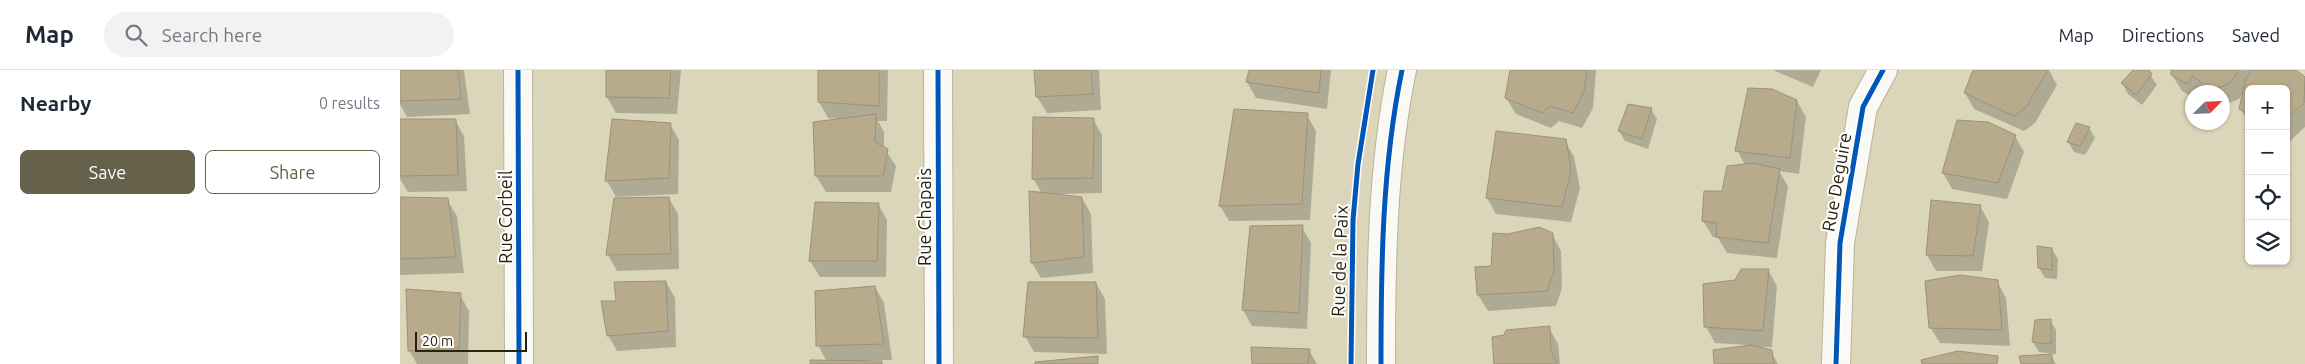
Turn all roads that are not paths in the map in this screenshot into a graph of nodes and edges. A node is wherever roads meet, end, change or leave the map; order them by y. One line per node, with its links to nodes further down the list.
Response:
1 (518, 70): 5 (street, Rue Corbeil)
2 (938, 70): 6 (street, Rue Chapais)
3 (1402, 70): 7 (street)
4 (1882, 70): 8 (street, Rue Deguire)
5 (519, 364)
6 (939, 364)
7 (1382, 364)
8 (1836, 364)

